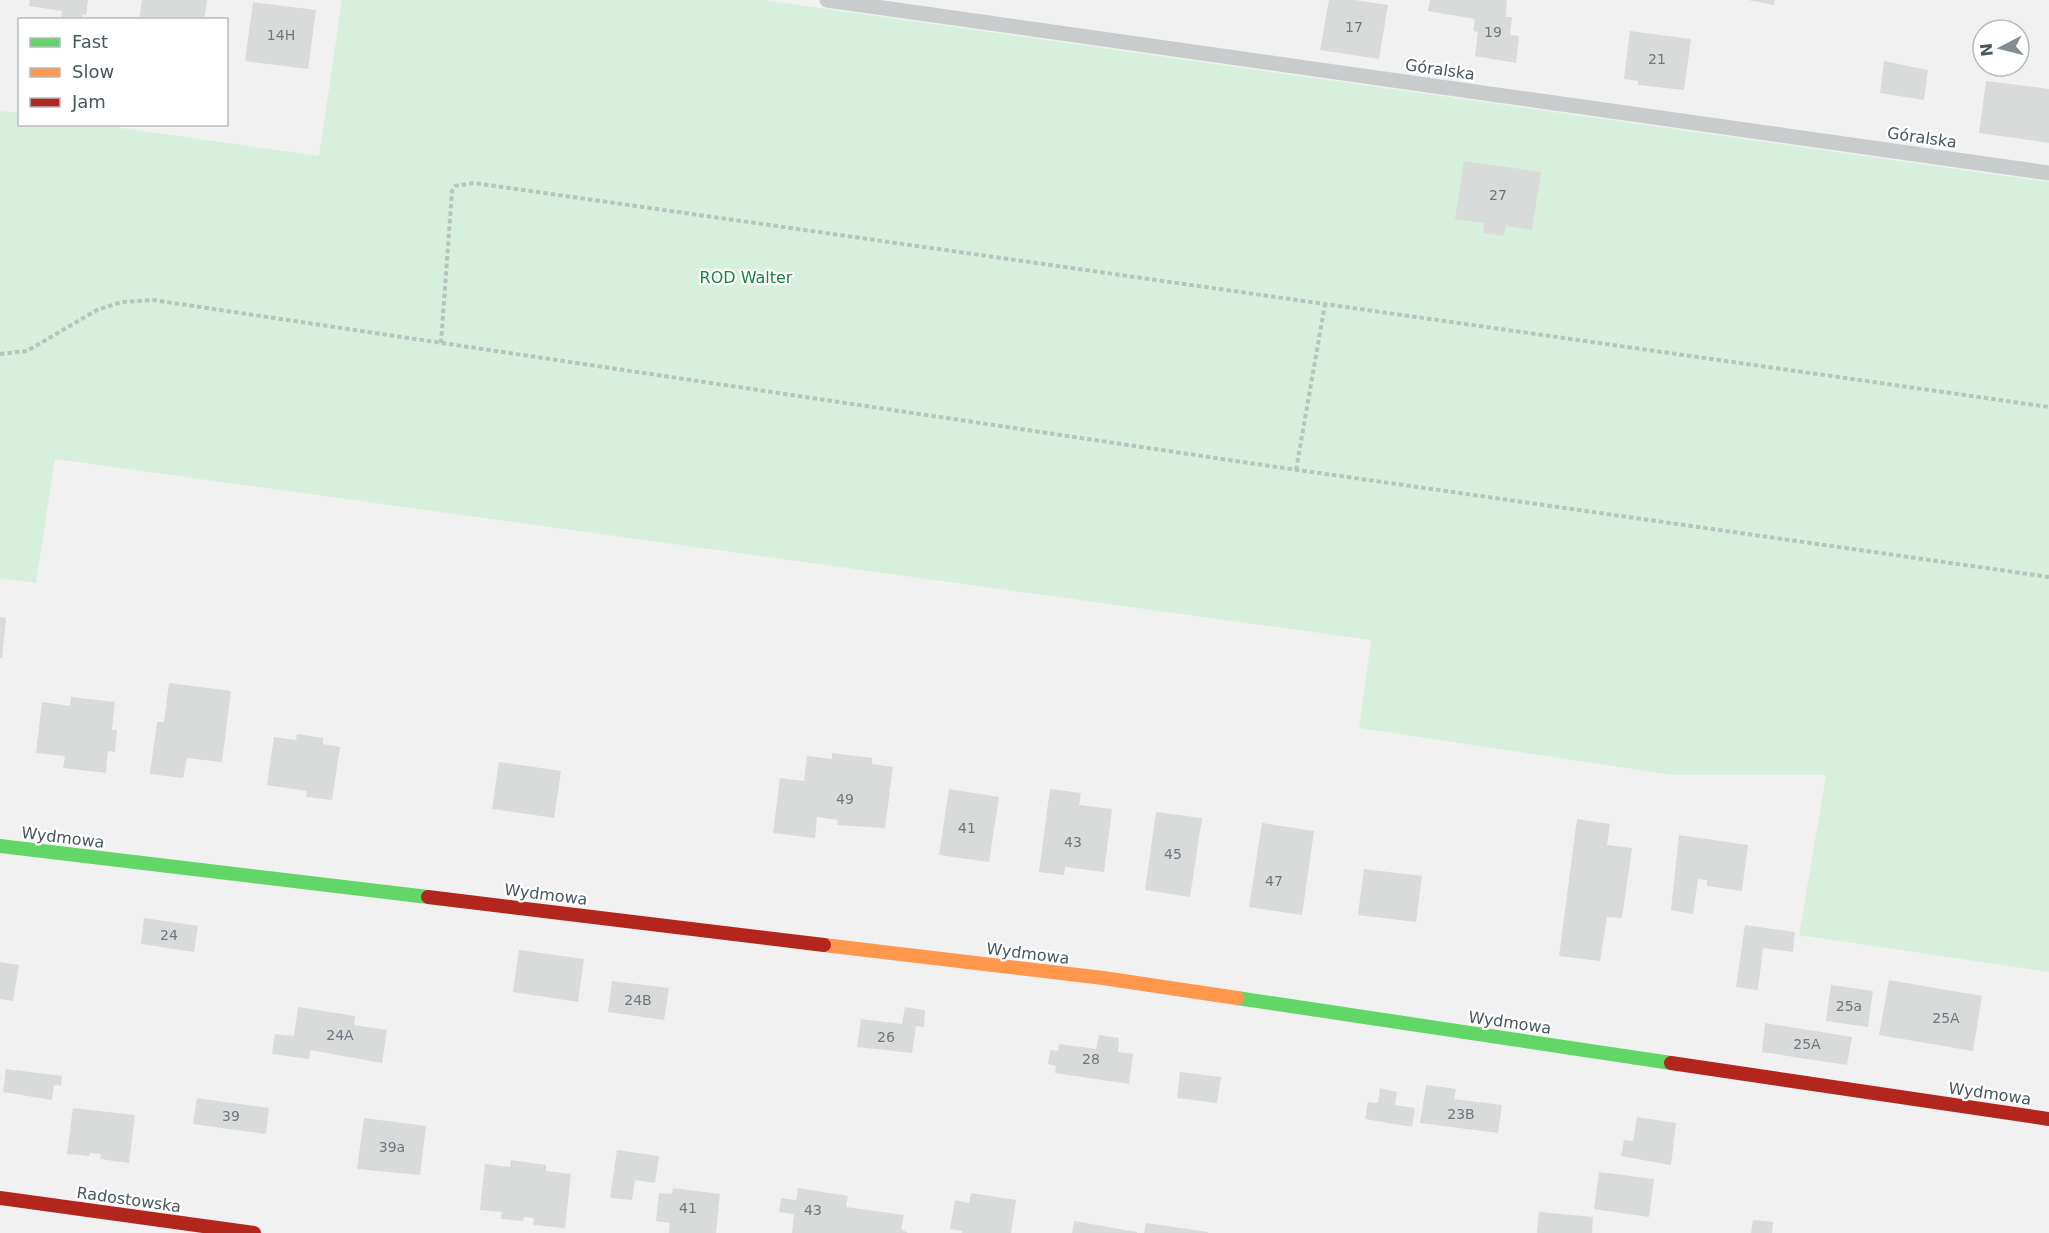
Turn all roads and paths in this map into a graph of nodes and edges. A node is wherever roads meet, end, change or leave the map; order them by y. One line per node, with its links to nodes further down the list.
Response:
1 (827, 0): 2 (lane, Góralska)
2 (2049, 173)
3 (1325, 304): 4 (path); 6 (path); 7 (path)
4 (441, 343): 5 (path); 7 (path)
5 (0, 354)
6 (2049, 407)
7 (1296, 470): 8 (path)
8 (2049, 577)
9 (0, 846): 10 (street, Wydmowa)
10 (2049, 1119)
11 (0, 1198): 12 (street, Radostowska)
12 (254, 1233)

